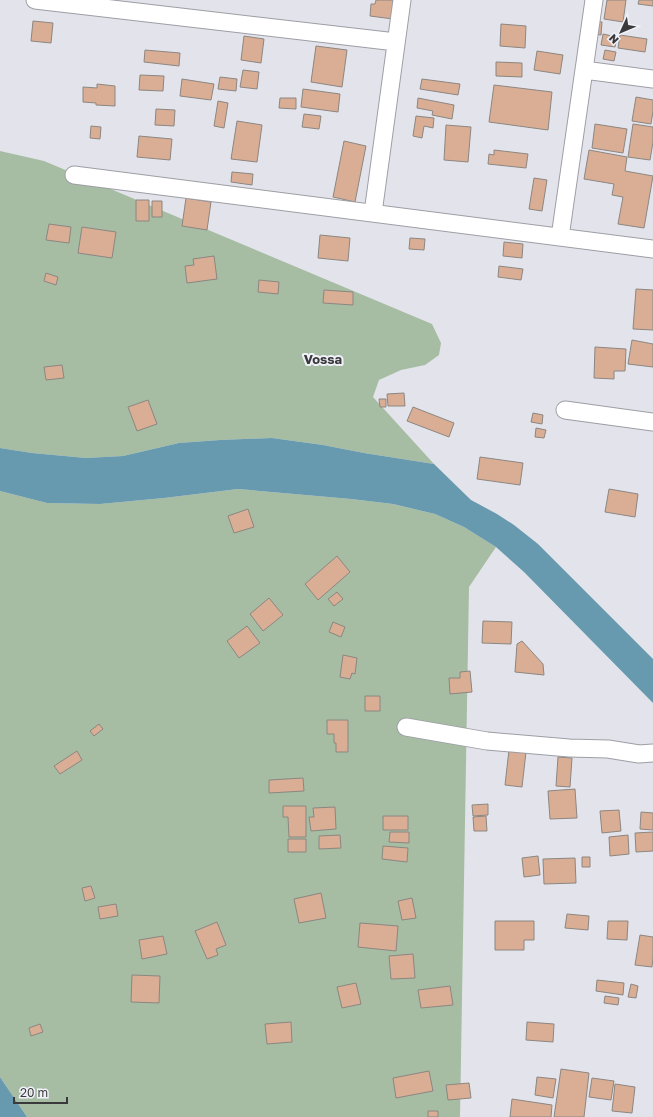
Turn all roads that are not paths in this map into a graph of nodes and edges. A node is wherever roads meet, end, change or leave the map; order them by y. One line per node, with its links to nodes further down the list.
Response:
1 (36, 0): 4 (street)
2 (402, 0): 4 (street)
3 (594, 0): 5 (street)
4 (396, 42): 8 (street)
5 (584, 70): 6 (street); 9 (street)
6 (653, 79)
7 (74, 175): 8 (street)
8 (373, 213): 9 (street)
9 (560, 237): 10 (street)
10 (653, 249)
11 (565, 410): 12 (street)
12 (653, 422)
13 (406, 727): 14 (street)
14 (653, 753)

